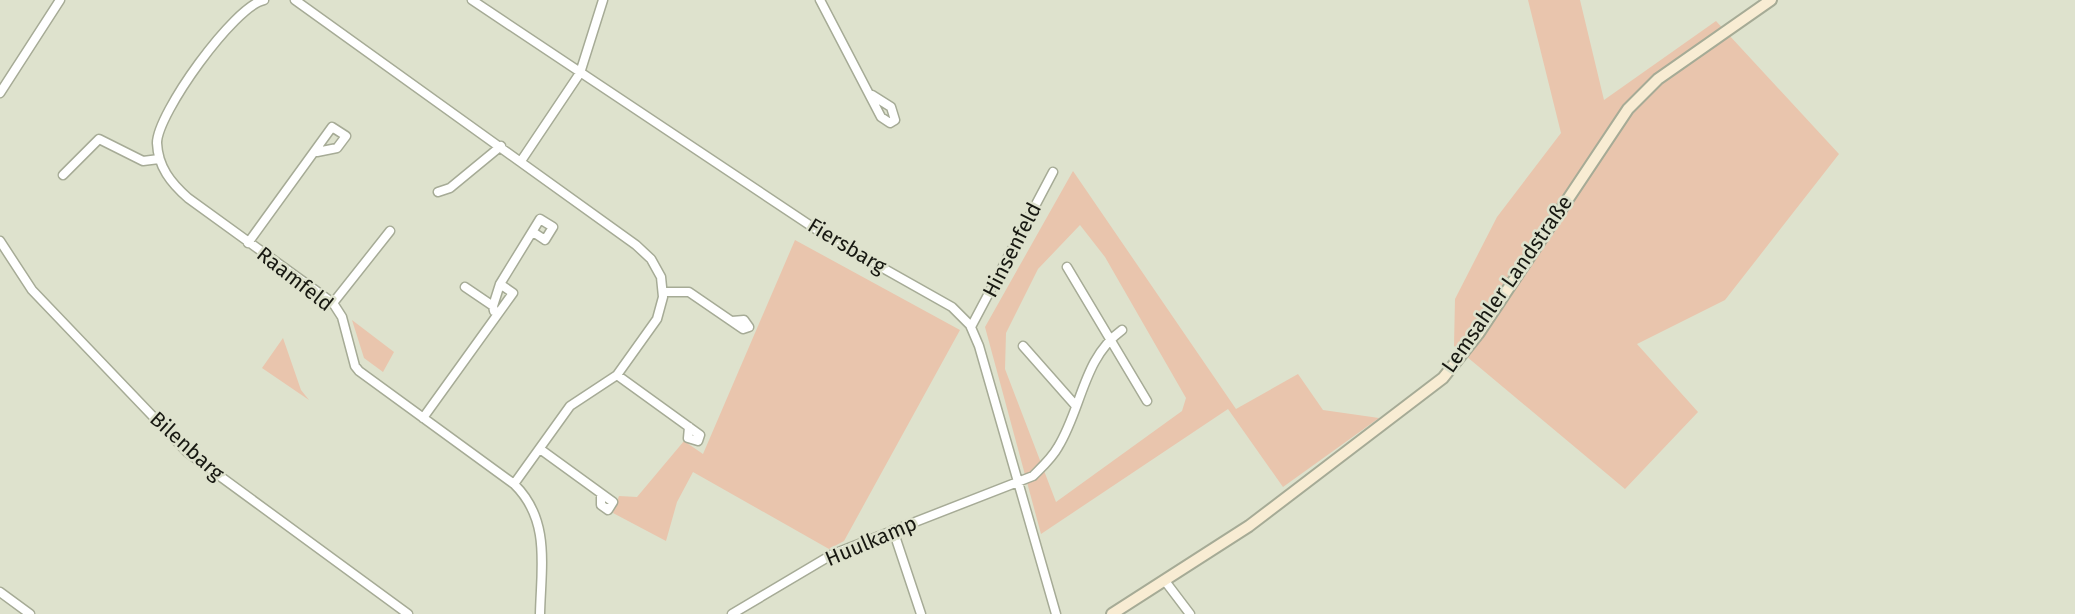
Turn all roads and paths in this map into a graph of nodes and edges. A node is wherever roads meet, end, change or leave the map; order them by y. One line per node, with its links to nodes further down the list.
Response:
1 (60, 0): 9 (street)
2 (264, 0): 13 (street)
3 (295, 0): 11 (street)
4 (472, 0): 8 (street, Fiersbarg)
5 (603, 0): 8 (street)
6 (820, 0): 10 (street)
7 (1771, 0): 44 (main road, Lemsahler Landstraße)
8 (580, 74): 14 (street); 30 (street, Fiersbarg)
9 (0, 93)
10 (872, 95)
11 (501, 146): 14 (street); 17 (street)
12 (317, 152): 21 (street)
13 (159, 159): 16 (street); 21 (street, Raamfeld)
14 (521, 161): 25 (street)
15 (1053, 172): 30 (street, Hinsenfeld)
16 (64, 175)
17 (438, 192)
18 (390, 231): 26 (street)
19 (533, 232): 23 (street)
20 (0, 241): 48 (street, Bilenbarg)
21 (248, 243): 26 (street, Raamfeld)
22 (1067, 267): 32 (street)
23 (500, 284): 27 (street); 28 (street)
24 (465, 287): 27 (street)
25 (664, 292): 29 (street); 34 (street)
26 (332, 303): 37 (street, Raamfeld)
27 (494, 306): 28 (street)
28 (494, 317): 37 (street)
29 (732, 321)
30 (971, 327): 40 (street)
31 (1122, 330): 32 (street)
32 (1110, 338): 35 (street); 36 (street, Huulkamp)
33 (1023, 346): 36 (street)
34 (617, 375): 38 (street); 39 (street)
35 (1147, 401)
36 (1076, 406): 40 (street, Huulkamp)
37 (423, 418): 41 (street, Raamfeld)
38 (689, 427)
39 (540, 449): 41 (street); 42 (street)
40 (1017, 483): 43 (street, Huulkamp); 51 (street)
41 (514, 484): 49 (street, Raamfeld)
42 (601, 494)
43 (893, 530): 46 (street); 50 (street, Huulkamp)
44 (1166, 581): 52 (main road, Lemsahler Landstraße); 53 (street)
45 (0, 592): 47 (street)
46 (922, 613)
47 (30, 614)
48 (408, 614)
49 (540, 614)
50 (732, 614)
51 (1056, 614)
52 (1112, 614)
53 (1190, 614)

